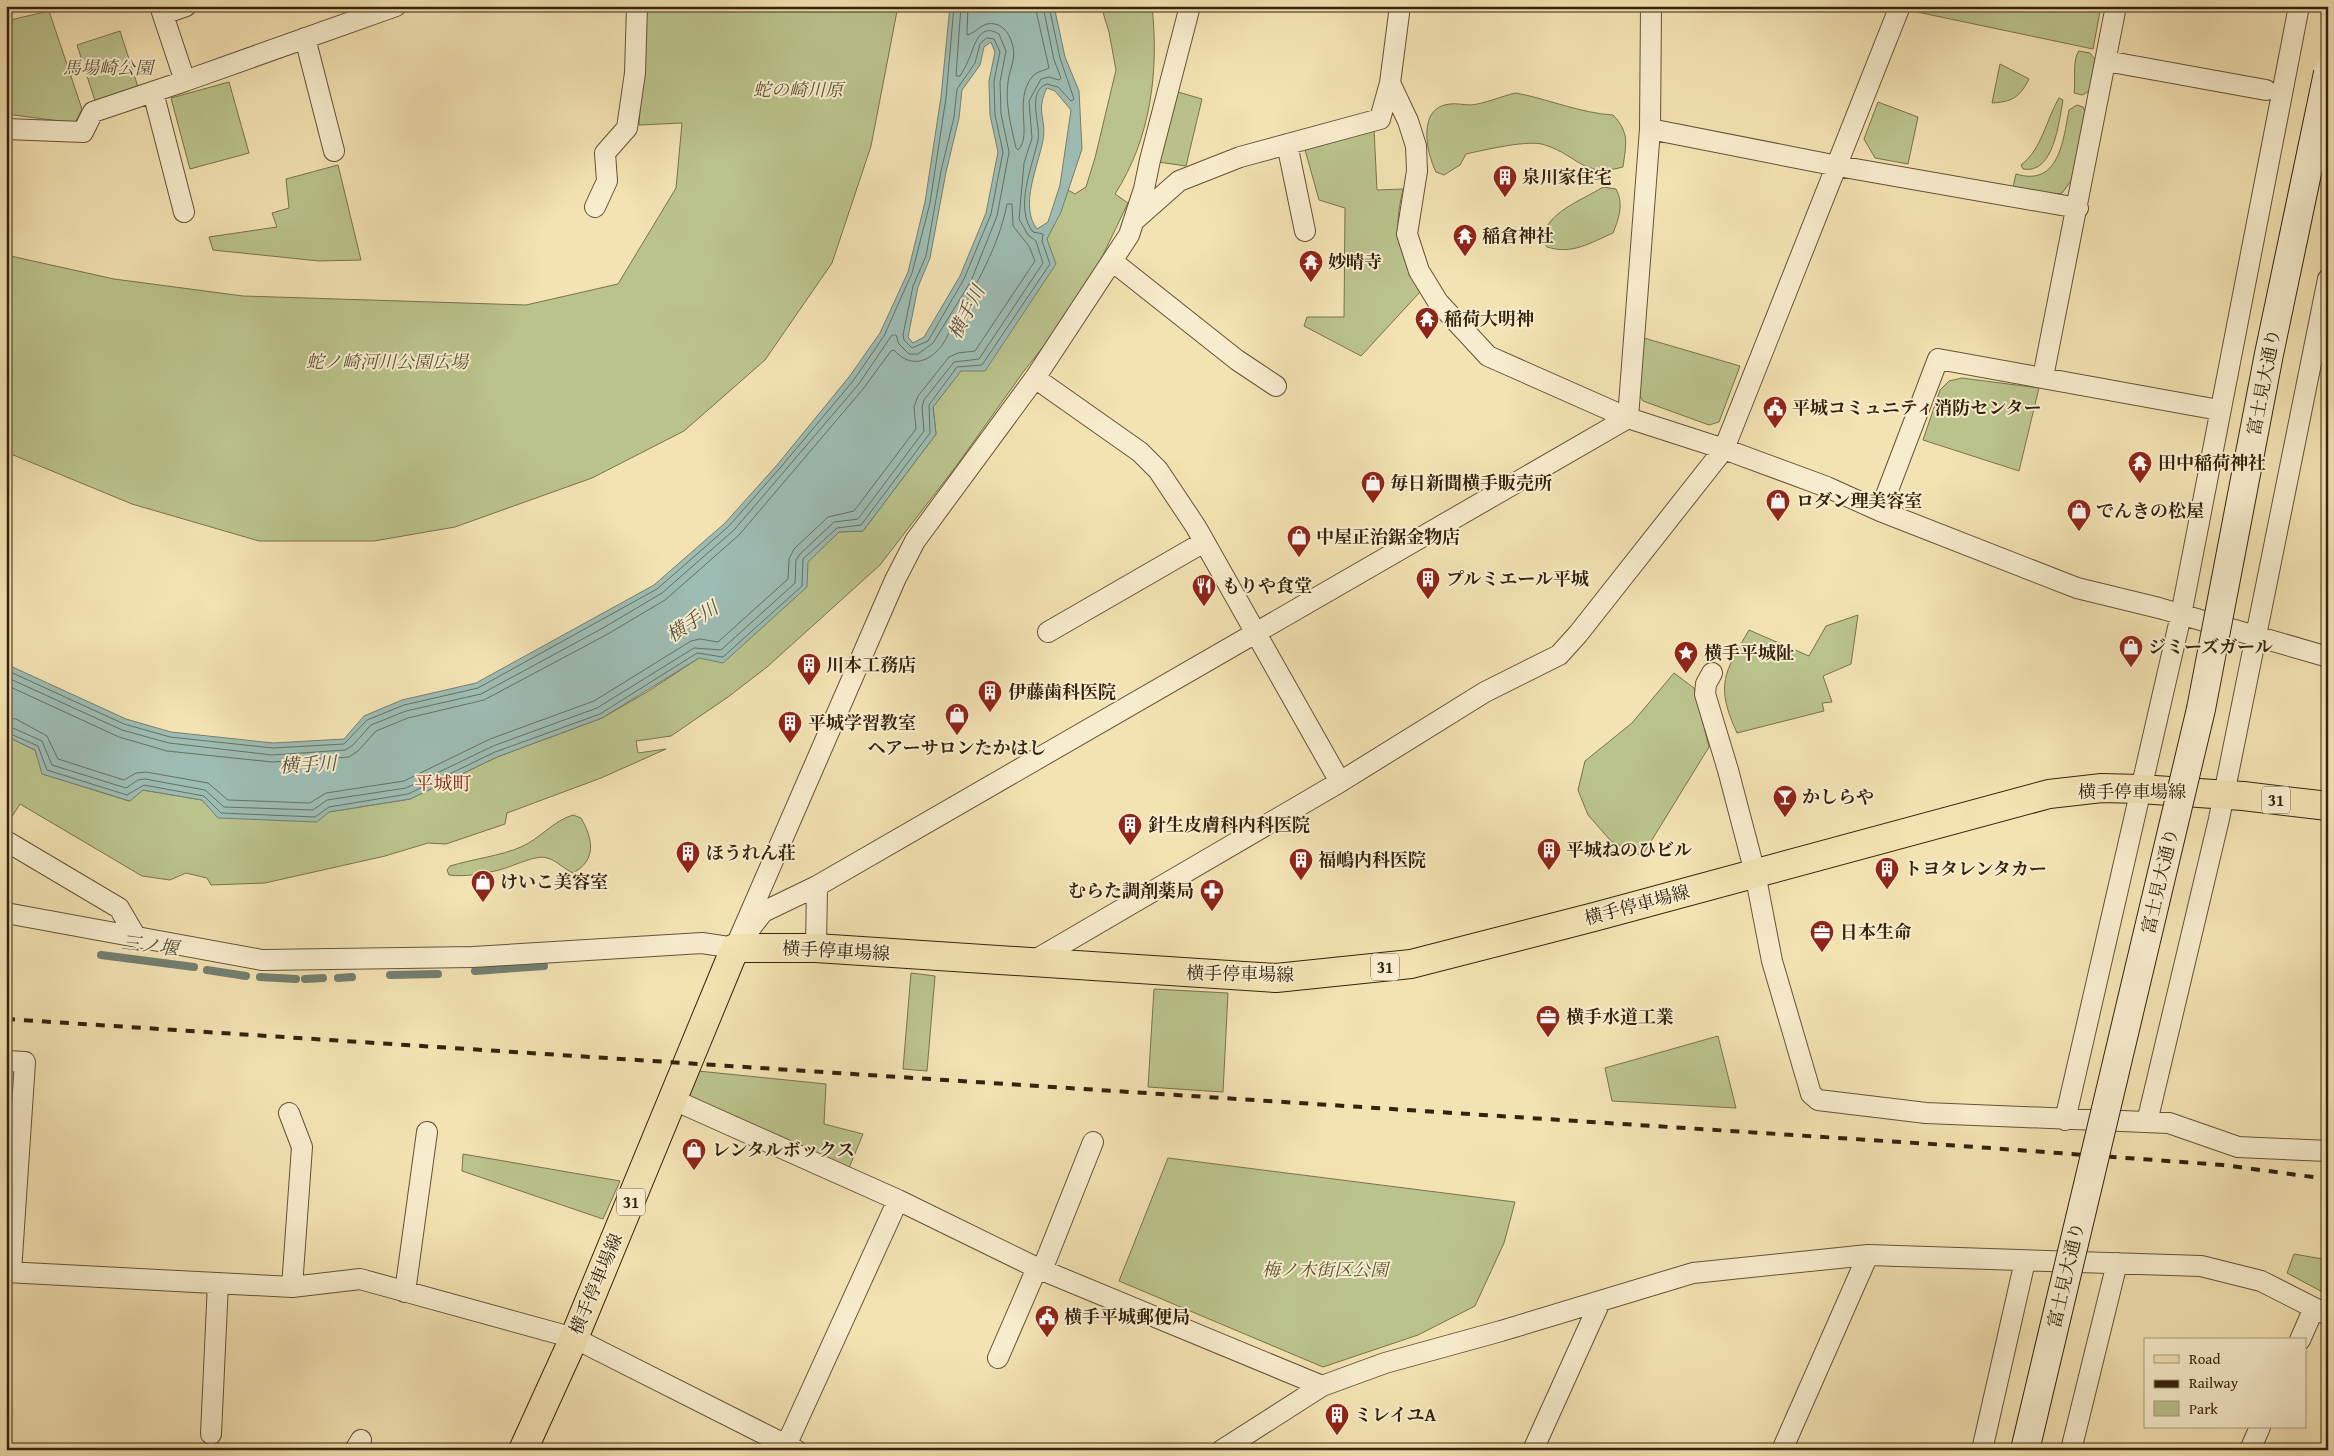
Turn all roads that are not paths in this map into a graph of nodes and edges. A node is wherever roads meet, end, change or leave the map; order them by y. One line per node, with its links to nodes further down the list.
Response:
1 (186, 6): 10 (street)
2 (396, 6): 11 (street)
3 (637, 6): 23 (street)
4 (1190, 6): 26 (street)
5 (1400, 6): 15 (street)
6 (1651, 6): 19 (street)
7 (1900, 6): 22 (street)
8 (2116, 6): 12 (street)
9 (2299, 6): 34 (street)
10 (161, 10): 14 (street)
11 (305, 38): 14 (street); 21 (street)
12 (2106, 60): 16 (street); 24 (street)
13 (2328, 73): 88 (street, 富士見大通り, bridge)
14 (185, 81): 17 (street)
15 (1390, 83): 20 (street); 35 (street)
16 (2266, 90)
17 (153, 92): 18 (street); 25 (street)
18 (6, 129)
19 (1650, 129): 22 (street); 35 (street)
20 (1287, 144): 26 (street); 27 (street)
21 (334, 151)
22 (1838, 166): 24 (street); 36 (street)
23 (595, 208)
24 (2078, 208): 31 (street)
25 (184, 212)
26 (1134, 220): 28 (street)
27 (1305, 231)
28 (1112, 261): 32 (street); 33 (street)
29 (2328, 279): 30 (street)
30 (2320, 360): 42 (street)
31 (2043, 377): 34 (street); 37 (street)
32 (1035, 378): 38 (street); 54 (street)
33 (1276, 386)
34 (2219, 410): 39 (street)
35 (1628, 418): 36 (street); 41 (street)
36 (1724, 449): 37 (street); 45 (street)
37 (1880, 511): 39 (street)
38 (1204, 542): 40 (street); 41 (street)
39 (2181, 615): 42 (street); 46 (street)
40 (1048, 632)
41 (1254, 632): 45 (street); 51 (street)
42 (2257, 638): 43 (street); 47 (street)
43 (2328, 657)
44 (1712, 673): 50 (street)
45 (1340, 782): 56 (street)
46 (2140, 789): 47 (main road, 横手停車場線 / 31); 50 (main road, 横手停車場線 / 31); 60 (street)
47 (2223, 794): 48 (main road, 横手停車場線 / 31); 61 (street)
48 (2328, 806)
49 (6, 841): 53 (street)
50 (1755, 874): 56 (main road, 横手停車場線 / 31); 60 (street)
51 (817, 886): 54 (street); 55 (street)
52 (6, 913): 53 (street)
53 (136, 937): 54 (street)
54 (735, 948): 55 (main road, 横手停車場線 / 31); 58 (main road, 横手停車場線 / 31)
55 (816, 948): 56 (main road, 横手停車場線 / 31)
56 (1030, 963)
57 (6, 1061): 70 (street)
58 (674, 1100): 65 (street); 76 (main road, 横手停車場線 / 31)
59 (289, 1113): 72 (street)
60 (2065, 1120): 61 (street)
61 (2148, 1122): 64 (street)
62 (427, 1132): 73 (street)
63 (1093, 1142): 69 (street)
64 (2328, 1151)
65 (898, 1200): 69 (street); 82 (street)
66 (1868, 1256): 67 (street); 74 (street); 86 (street)
67 (2025, 1261): 68 (street); 87 (street)
68 (2117, 1263): 75 (street); 89 (street)
69 (1040, 1269): 78 (street); 79 (street)
70 (8, 1272): 71 (street)
71 (218, 1283): 72 (street); 81 (street)
72 (292, 1287): 73 (street)
73 (405, 1292): 76 (street)
74 (1600, 1302): 79 (street); 85 (street)
75 (2321, 1312): 77 (street)
76 (574, 1338): 82 (street); 83 (main road, 横手停車場線 / 31)
77 (2302, 1338)
78 (998, 1358)
79 (1322, 1386): 84 (street)
80 (2260, 1428): 90 (street)
81 (211, 1434)
82 (789, 1448)
83 (522, 1450)
84 (1222, 1450)
85 (1533, 1450)
86 (1782, 1450)
87 (1982, 1450)
88 (2025, 1450)
89 (2071, 1450)
90 (2250, 1450)

